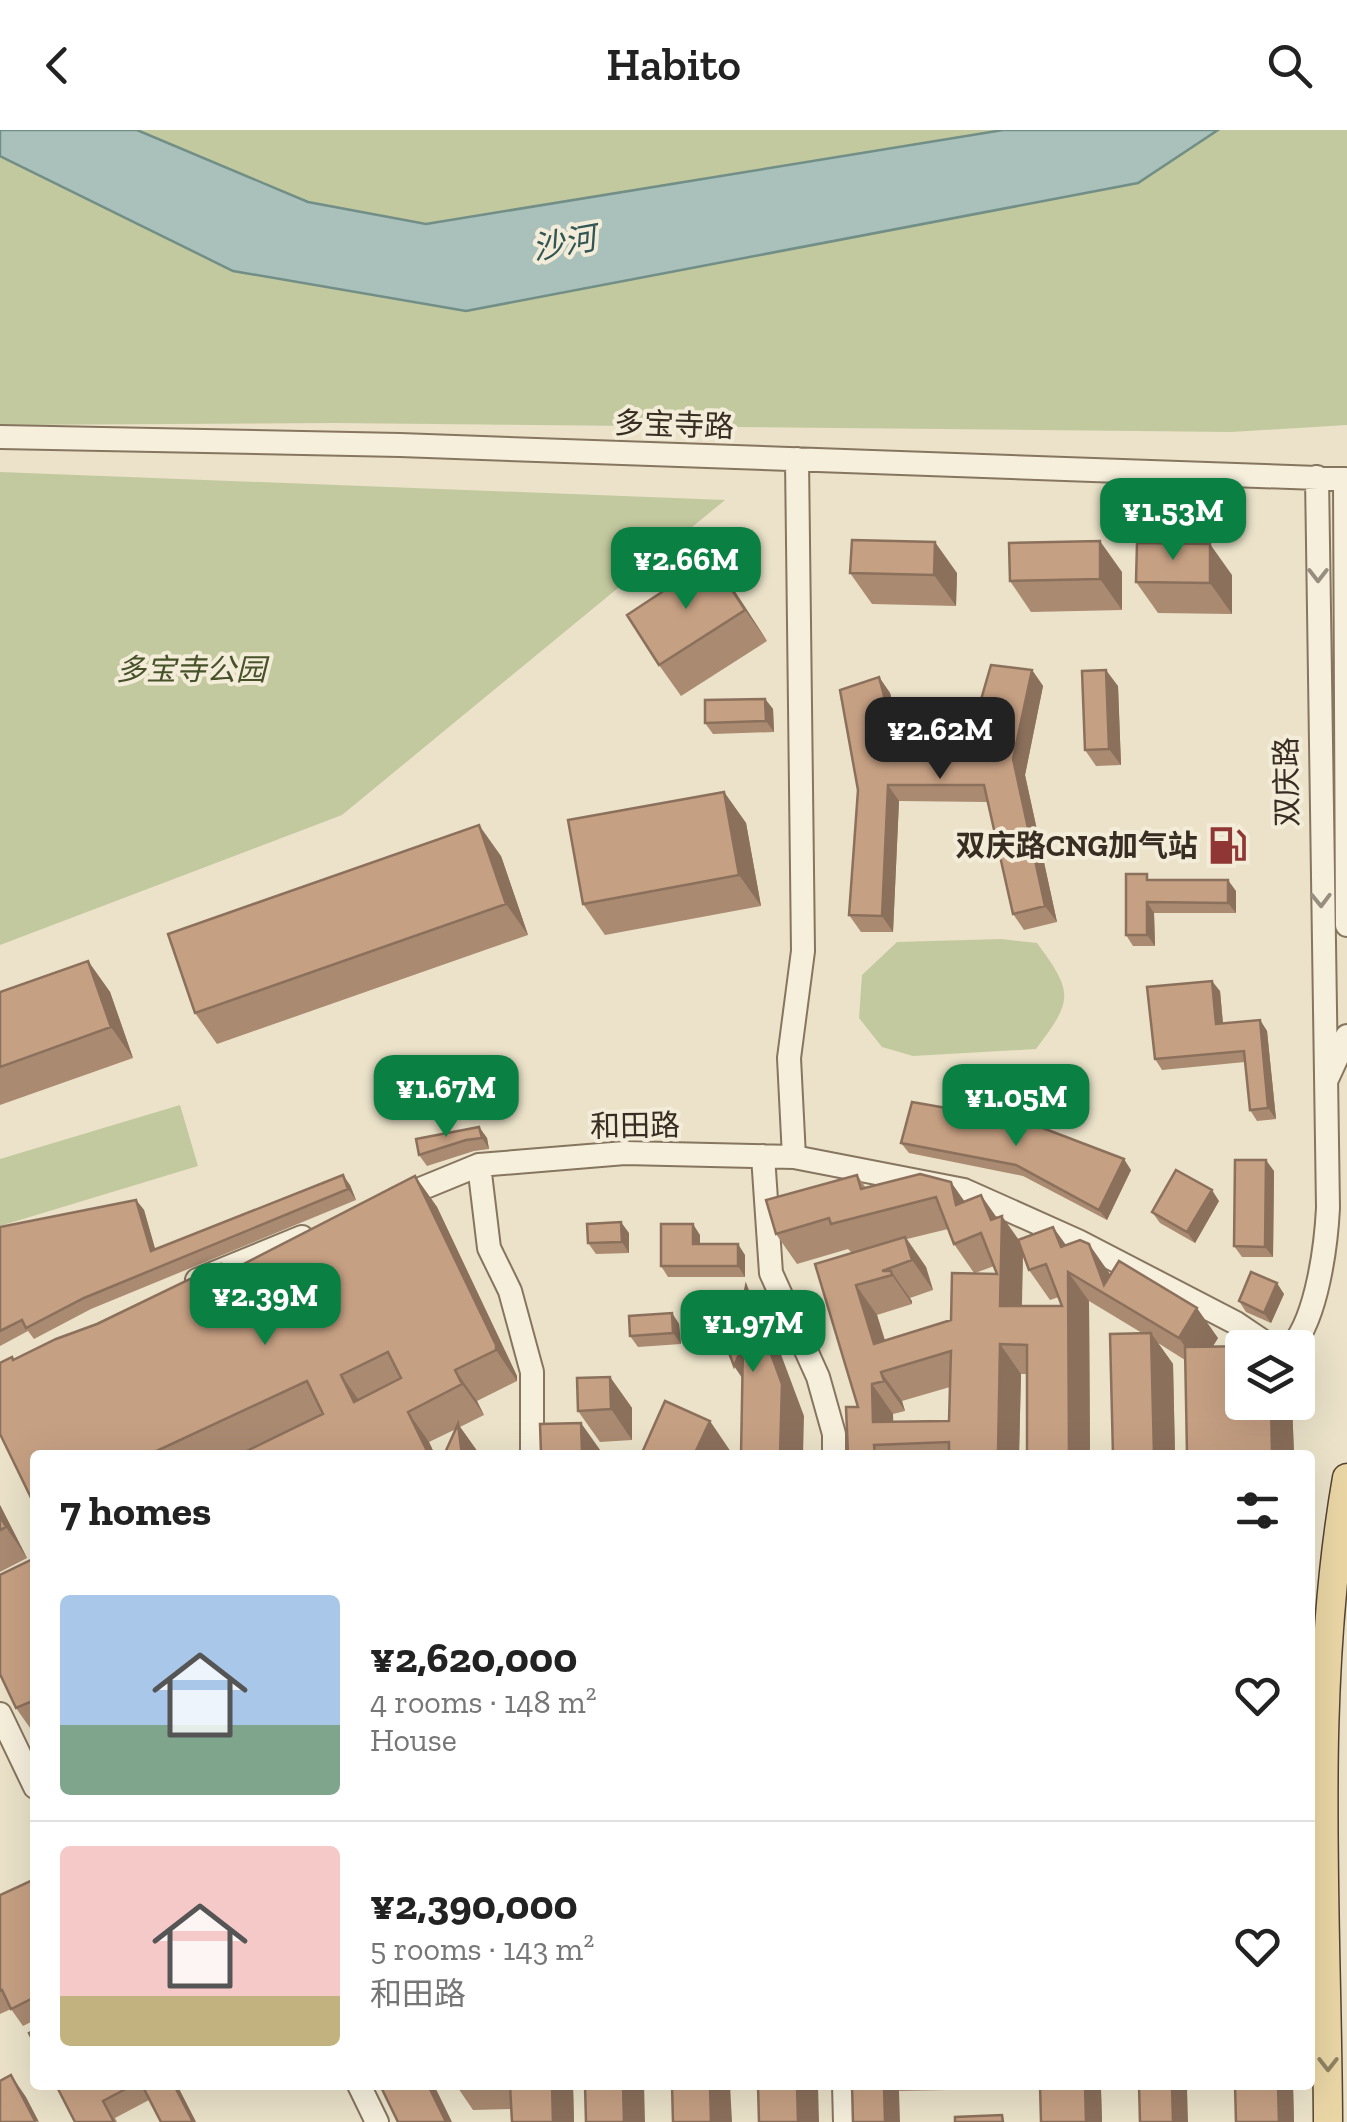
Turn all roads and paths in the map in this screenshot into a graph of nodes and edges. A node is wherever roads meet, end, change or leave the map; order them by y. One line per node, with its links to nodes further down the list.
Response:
1 (0, 437): 2 (street, 多宝寺路)
2 (797, 459): 3 (street, 多宝寺路); 10 (street)
3 (1317, 478): 4 (street, 多宝寺路); 8 (street, 双庆路, one-way to 8)
4 (1345, 479): 5 (street, 双庆路)
5 (1345, 727): 6 (street, 双庆路)
6 (1347, 925)
7 (1347, 1036): 8 (street, 双庆路)
8 (1324, 1086): 14 (street, 双庆路)
9 (763, 1156): 10 (street, 和田路); 11 (street, 和田路); 19 (street)
10 (794, 1157): 16 (street, 和田路)
11 (479, 1165): 12 (street, 和田路); 18 (street)
12 (370, 1209)
13 (316, 1231): 15 (street)
14 (1337, 1237): 17 (street, 和田路)
15 (171, 1292)
16 (1246, 1330)
17 (1304, 1330)
18 (532, 1450)
19 (834, 1450)
20 (1347, 1478): 23 (main road)
21 (0, 1714): 22 (street)
22 (30, 1777)
23 (1319, 2024): 28 (main road, one-way to 28)
24 (362, 2090): 26 (street)
25 (844, 2090): 27 (street)
26 (376, 2122)
27 (845, 2122)
28 (1328, 2122)

